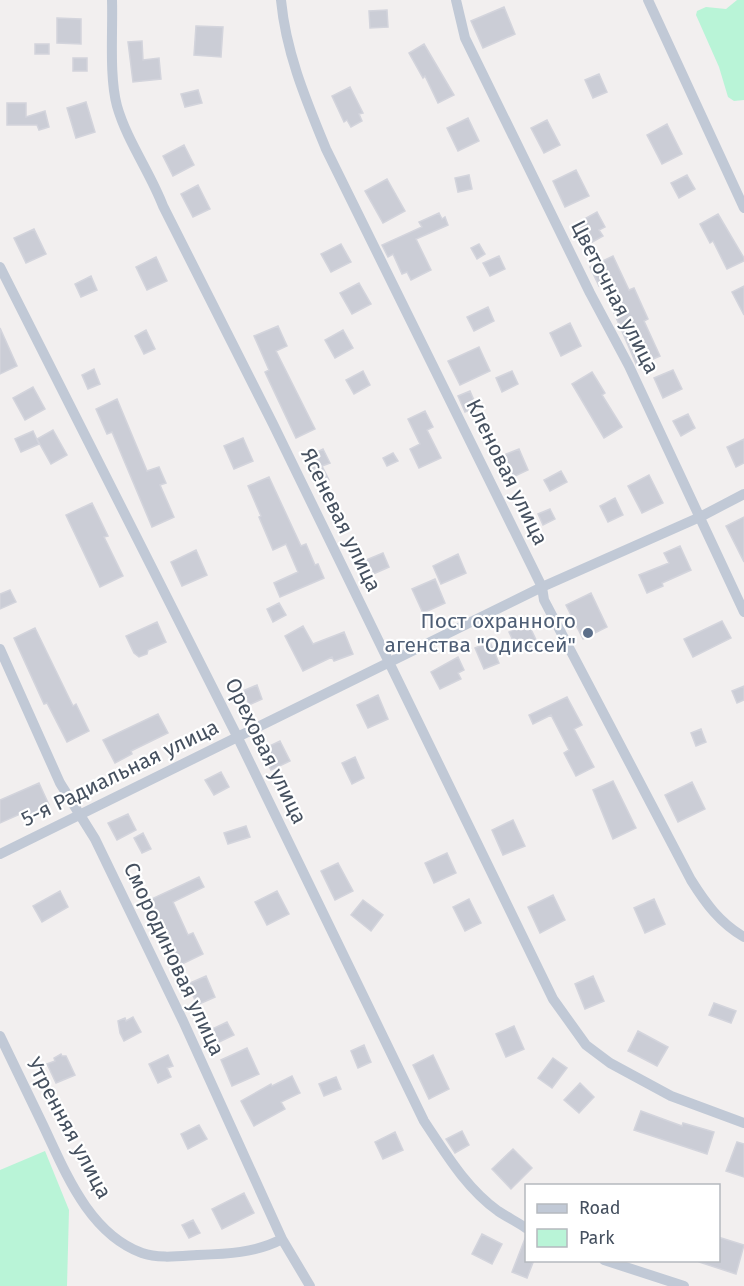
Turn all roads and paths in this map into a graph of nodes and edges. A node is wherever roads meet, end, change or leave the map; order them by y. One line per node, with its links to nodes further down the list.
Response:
1 (112, 0): 12 (street, Ясеневая улица)
2 (281, 0): 9 (street, Кленовая улица)
3 (456, 0): 8 (street, Цветочная улица)
4 (648, 0): 5 (street)
5 (744, 208)
6 (0, 267): 13 (street, Ореховая улица)
7 (744, 494): 8 (street, 5-я Радиальная улица)
8 (700, 517): 9 (street, 5-я Радиальная улица); 10 (street, Цветочная улица)
9 (542, 587): 12 (street, 5-я Радиальная улица); 16 (street, Кленовая улица)
10 (744, 612)
11 (0, 649): 14 (street, Смородиновая улица)
12 (388, 662): 13 (street, 5-я Радиальная улица); 18 (street, Ясеневая улица)
13 (237, 736): 14 (street, 5-я Радиальная улица); 19 (street, Ореховая улица)
14 (79, 815): 15 (street, 5-я Радиальная улица); 20 (street, Смородиновая улица)
15 (0, 854)
16 (744, 937)
17 (0, 1036): 20 (street, Утренняя улица)
18 (744, 1123)
19 (525, 1227)
20 (282, 1239): 22 (street, Смородиновая улица)
21 (610, 1262): 23 (street)
22 (310, 1286)
23 (684, 1286)

